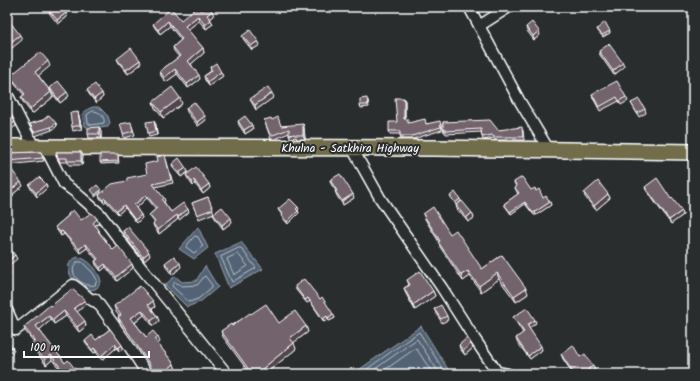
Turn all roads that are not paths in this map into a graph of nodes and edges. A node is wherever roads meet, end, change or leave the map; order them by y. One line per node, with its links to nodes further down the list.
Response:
1 (469, 7): 3 (street)
2 (509, 7): 3 (street)
3 (479, 26): 8 (street)
4 (7, 94): 5 (street)
5 (39, 147): 6 (highway, Khulna - Satkhira Highway); 7 (highway, Khulna - Satkhira Highway); 12 (street)
6 (7, 148)
7 (352, 148): 8 (highway, Khulna - Satkhira Highway); 13 (street)
8 (549, 150): 9 (highway, Khulna - Satkhira Highway)
9 (693, 152)
10 (7, 310): 11 (street)
11 (147, 374)
12 (227, 374)
13 (508, 374)

